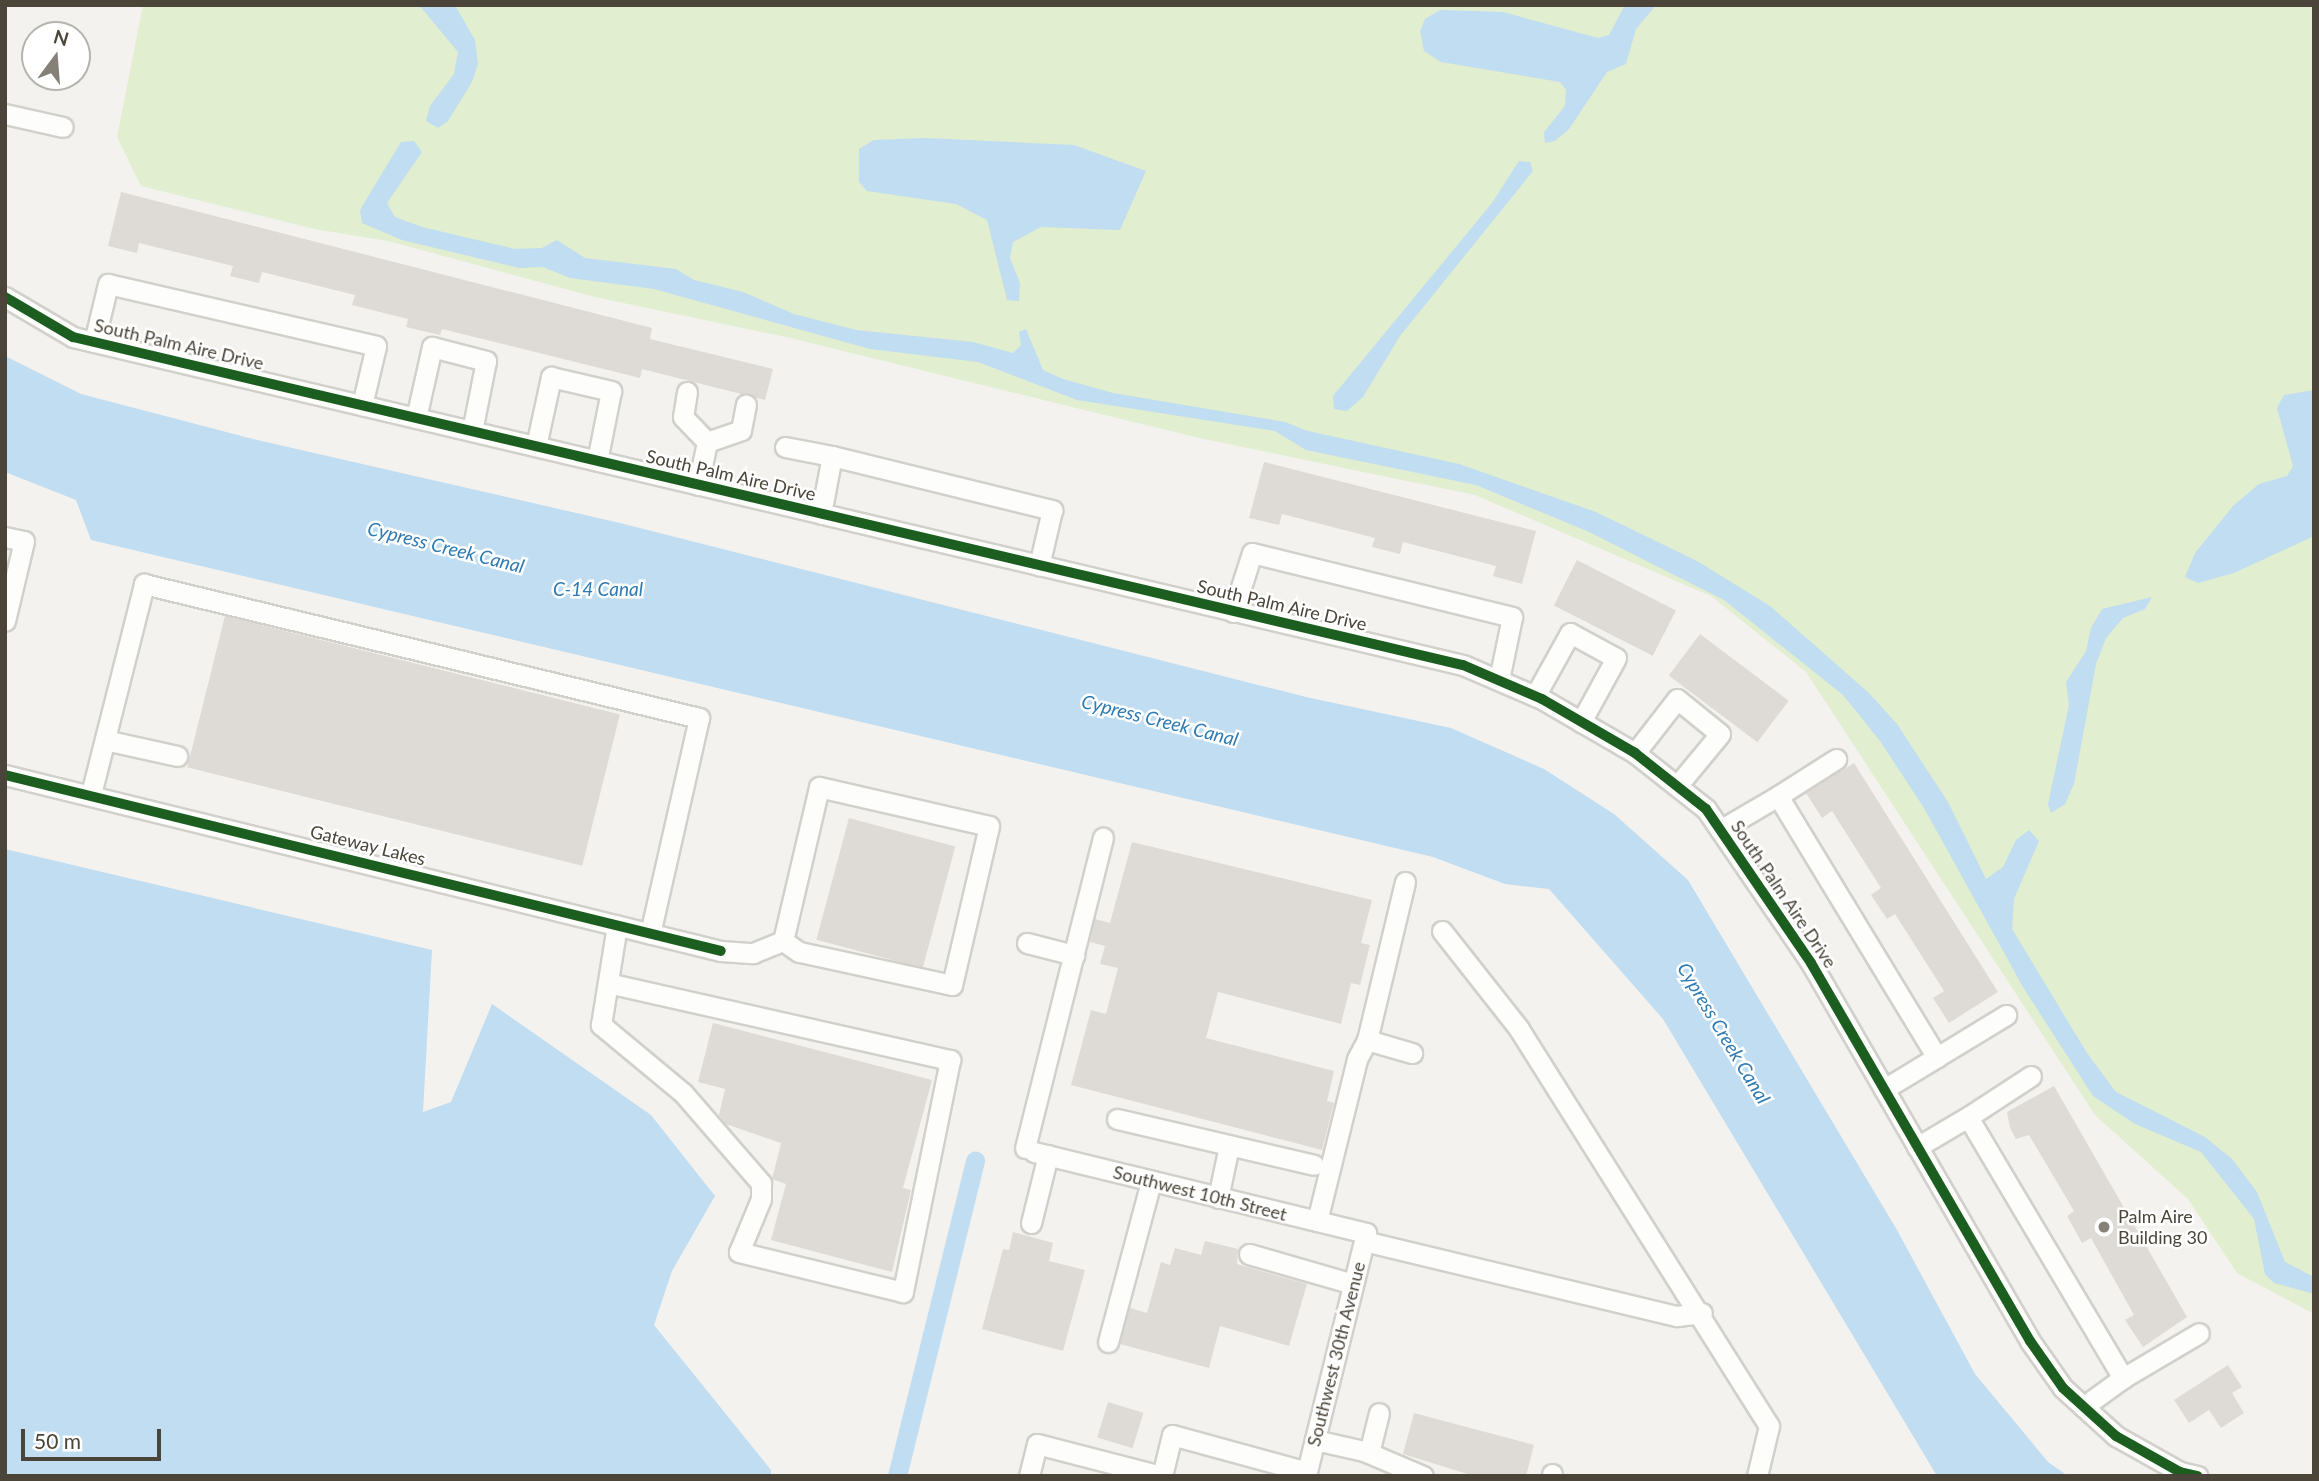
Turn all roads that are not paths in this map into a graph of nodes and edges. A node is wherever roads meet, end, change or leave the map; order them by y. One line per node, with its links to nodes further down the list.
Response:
1 (5, 114): 2 (street)
2 (63, 127)
3 (5, 297): 4 (street, South Palm Aire Drive)
4 (94, 342): 7 (street, South Palm Aire Drive); 7 (street)
5 (687, 392): 10 (street)
6 (746, 404): 10 (street)
7 (362, 405): 8 (street, South Palm Aire Drive)
8 (416, 418): 9 (street, South Palm Aire Drive); 9 (street)
9 (472, 431): 11 (street, South Palm Aire Drive)
10 (707, 442): 15 (street)
11 (536, 446): 14 (street, South Palm Aire Drive); 14 (street)
12 (785, 447): 13 (street)
13 (831, 456): 16 (street); 18 (street)
14 (597, 461): 15 (street, South Palm Aire Drive)
15 (698, 485): 16 (street, South Palm Aire Drive)
16 (821, 514): 18 (street, South Palm Aire Drive)
17 (5, 537): 20 (street)
18 (1039, 566): 19 (street, South Palm Aire Drive)
19 (1233, 612): 21 (street, South Palm Aire Drive); 21 (street)
20 (5, 621)
21 (1499, 680): 22 (street, South Palm Aire Drive)
22 (1535, 696): 23 (street, South Palm Aire Drive); 23 (street)
23 (1581, 722): 25 (street, South Palm Aire Drive)
24 (105, 740): 26 (street); 30 (street); 37 (street)
25 (1634, 753): 29 (street, South Palm Aire Drive); 29 (street)
26 (177, 756)
27 (1836, 759): 31 (street)
28 (5, 775): 30 (street, Gateway Lakes)
29 (1676, 786): 32 (street, South Palm Aire Drive)
30 (91, 794): 35 (street, Gateway Lakes)
31 (1778, 796): 32 (street); 45 (street)
32 (1720, 830): 47 (street, South Palm Aire Drive)
33 (1103, 838): 40 (street)
34 (1405, 882): 43 (street)
35 (617, 925): 37 (street, Gateway Lakes); 41 (street)
36 (1442, 931): 61 (street)
37 (650, 933): 38 (street, Gateway Lakes)
38 (783, 941): 38 (street)
39 (1027, 943): 40 (street)
40 (1074, 955): 52 (street)
41 (608, 983): 41 (street)
42 (2006, 1015): 45 (street)
43 (1367, 1040): 44 (street); 56 (street)
44 (1412, 1053)
45 (1937, 1057): 47 (street)
46 (2031, 1076): 48 (street)
47 (1884, 1089): 51 (street, South Palm Aire Drive)
48 (1968, 1117): 51 (street); 64 (street)
49 (1117, 1119): 50 (street)
50 (1229, 1146): 53 (street); 55 (street)
51 (1917, 1147): 65 (street, South Palm Aire Drive)
52 (1036, 1152): 54 (street, Southwest 10th Street); 57 (street)
53 (1314, 1165)
54 (1151, 1181): 55 (street, Southwest 10th Street); 63 (street)
55 (1218, 1198): 56 (street, Southwest 10th Street)
56 (1317, 1222): 58 (street, Southwest 10th Street)
57 (1031, 1223)
58 (1365, 1237): 60 (street, Southwest 30th Avenue); 61 (street, Southwest 10th Street)
59 (1249, 1254): 60 (street)
60 (1353, 1284): 67 (street, Southwest 30th Avenue)
61 (1702, 1313): 73 (street)
62 (2199, 1333): 64 (street)
63 (1108, 1342)
64 (2123, 1378): 65 (street)
65 (2084, 1407): 74 (street, South Palm Aire Drive)
66 (1379, 1413): 68 (street)
67 (1315, 1440): 68 (street); 69 (street, Southwest 30th Avenue)
68 (1369, 1454): 72 (street)
69 (1307, 1474): 71 (street)
70 (1029, 1476): 71 (street)
71 (1161, 1476)
72 (1423, 1476)
73 (1757, 1476)
74 (2198, 1476)

